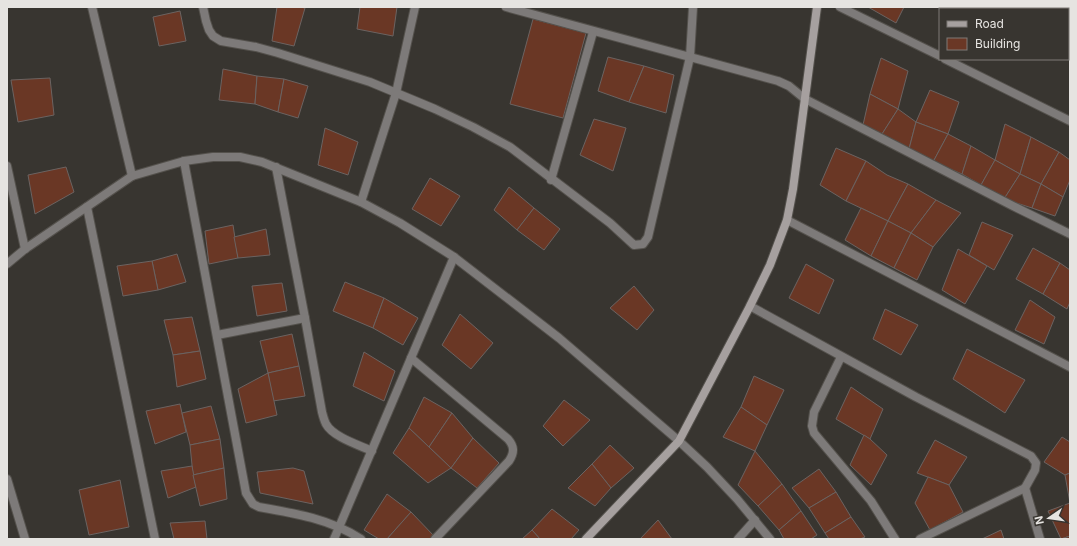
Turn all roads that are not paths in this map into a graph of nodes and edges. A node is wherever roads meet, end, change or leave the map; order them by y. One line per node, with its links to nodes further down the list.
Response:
1 (92, 7): 18 (street)
2 (203, 7): 12 (street)
3 (415, 7): 12 (street)
4 (506, 7): 8 (street)
5 (693, 7): 10 (street)
6 (817, 7): 13 (street)
7 (840, 7): 9 (street)
8 (593, 32): 10 (street); 19 (street)
9 (939, 56)
10 (690, 57): 13 (street); 19 (street)
11 (947, 60): 14 (street)
12 (396, 94): 19 (street); 20 (street)
13 (805, 99): 22 (street); 23 (street)
14 (1070, 121)
15 (184, 161): 17 (street); 18 (street); 29 (street)
16 (7, 166): 24 (street)
17 (276, 167): 20 (street); 28 (street)
18 (132, 176): 21 (street)
19 (552, 180)
20 (361, 202): 25 (street)
21 (87, 207): 24 (street); 40 (street)
22 (787, 220): 27 (street); 32 (street)
23 (1070, 234)
24 (25, 249): 26 (street)
25 (454, 257): 31 (street); 33 (street)
26 (7, 264)
27 (750, 306): 30 (street); 33 (street)
28 (306, 318): 29 (street); 34 (street)
29 (217, 335): 38 (street)
30 (841, 357): 36 (street); 47 (street)
31 (411, 358): 34 (street); 43 (street)
32 (1070, 367)
33 (679, 441): 37 (street); 44 (street)
34 (372, 451): 38 (street)
35 (7, 479): 39 (street)
36 (1025, 488): 48 (street); 49 (street)
37 (755, 520): 45 (street); 46 (street)
38 (338, 527): 41 (street); 42 (street)
39 (25, 539)
40 (155, 539)
41 (334, 539)
42 (361, 539)
43 (435, 539)
44 (586, 539)
45 (738, 539)
46 (770, 539)
47 (895, 539)
48 (920, 539)
49 (1040, 539)

